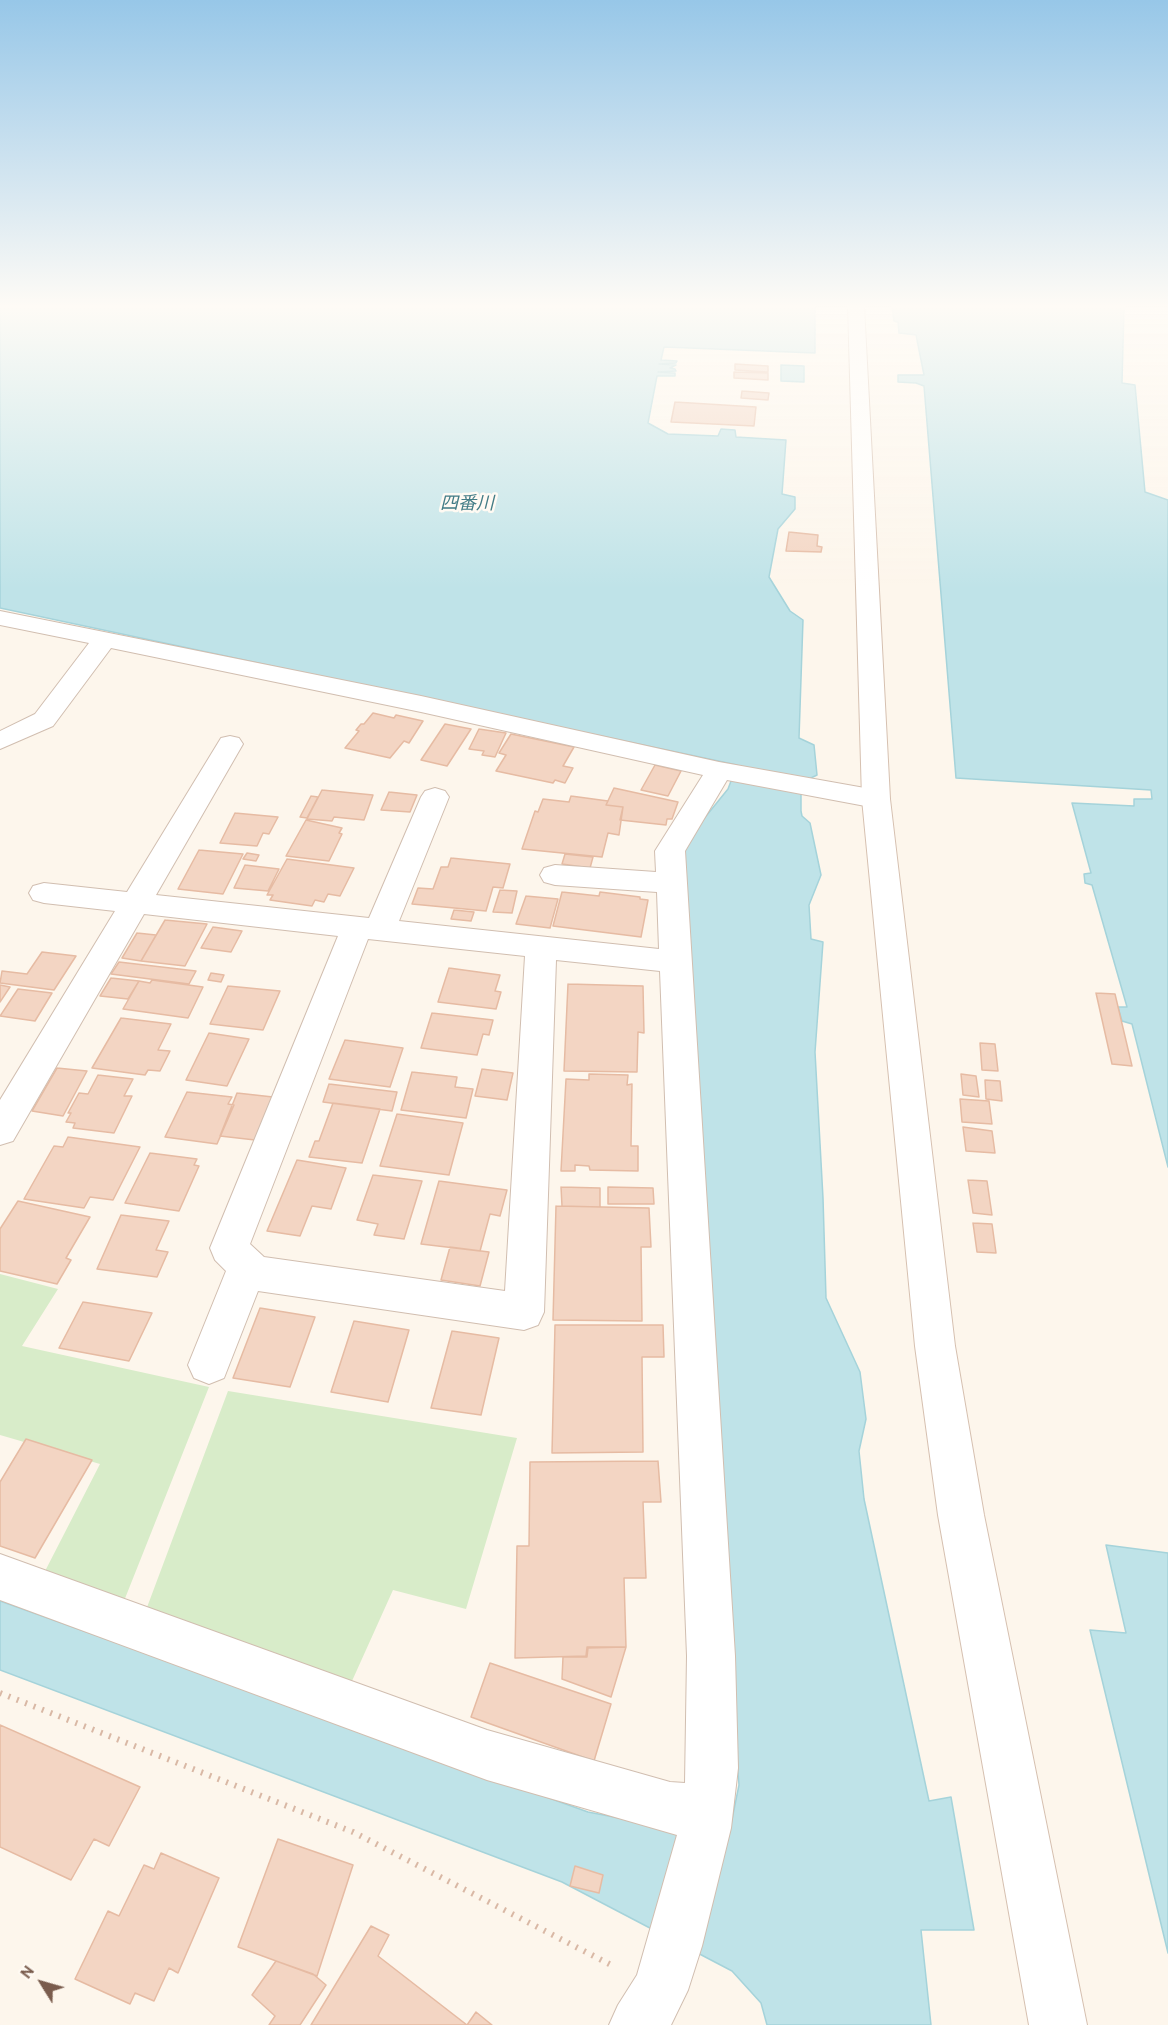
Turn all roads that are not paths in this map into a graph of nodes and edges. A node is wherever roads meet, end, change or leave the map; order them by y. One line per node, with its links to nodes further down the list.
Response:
1 (860, 400): 8 (street)
2 (0, 618): 3 (street)
3 (105, 639): 4 (street); 6 (street)
4 (0, 741)
5 (230, 744): 12 (street)
6 (724, 771): 8 (street); 10 (street)
7 (435, 797): 13 (street)
8 (876, 799): 22 (street)
9 (555, 875): 10 (street)
10 (672, 883): 15 (street)
11 (44, 893): 12 (street)
12 (137, 902): 13 (street); 16 (street)
13 (368, 928): 14 (street); 17 (street)
14 (541, 947): 15 (street); 17 (street)
15 (676, 962): 20 (street)
16 (0, 1131)
17 (247, 1267): 18 (street)
18 (209, 1365)
19 (0, 1577): 20 (street)
20 (707, 1819): 21 (street)
21 (657, 1987)
22 (1058, 2025)

